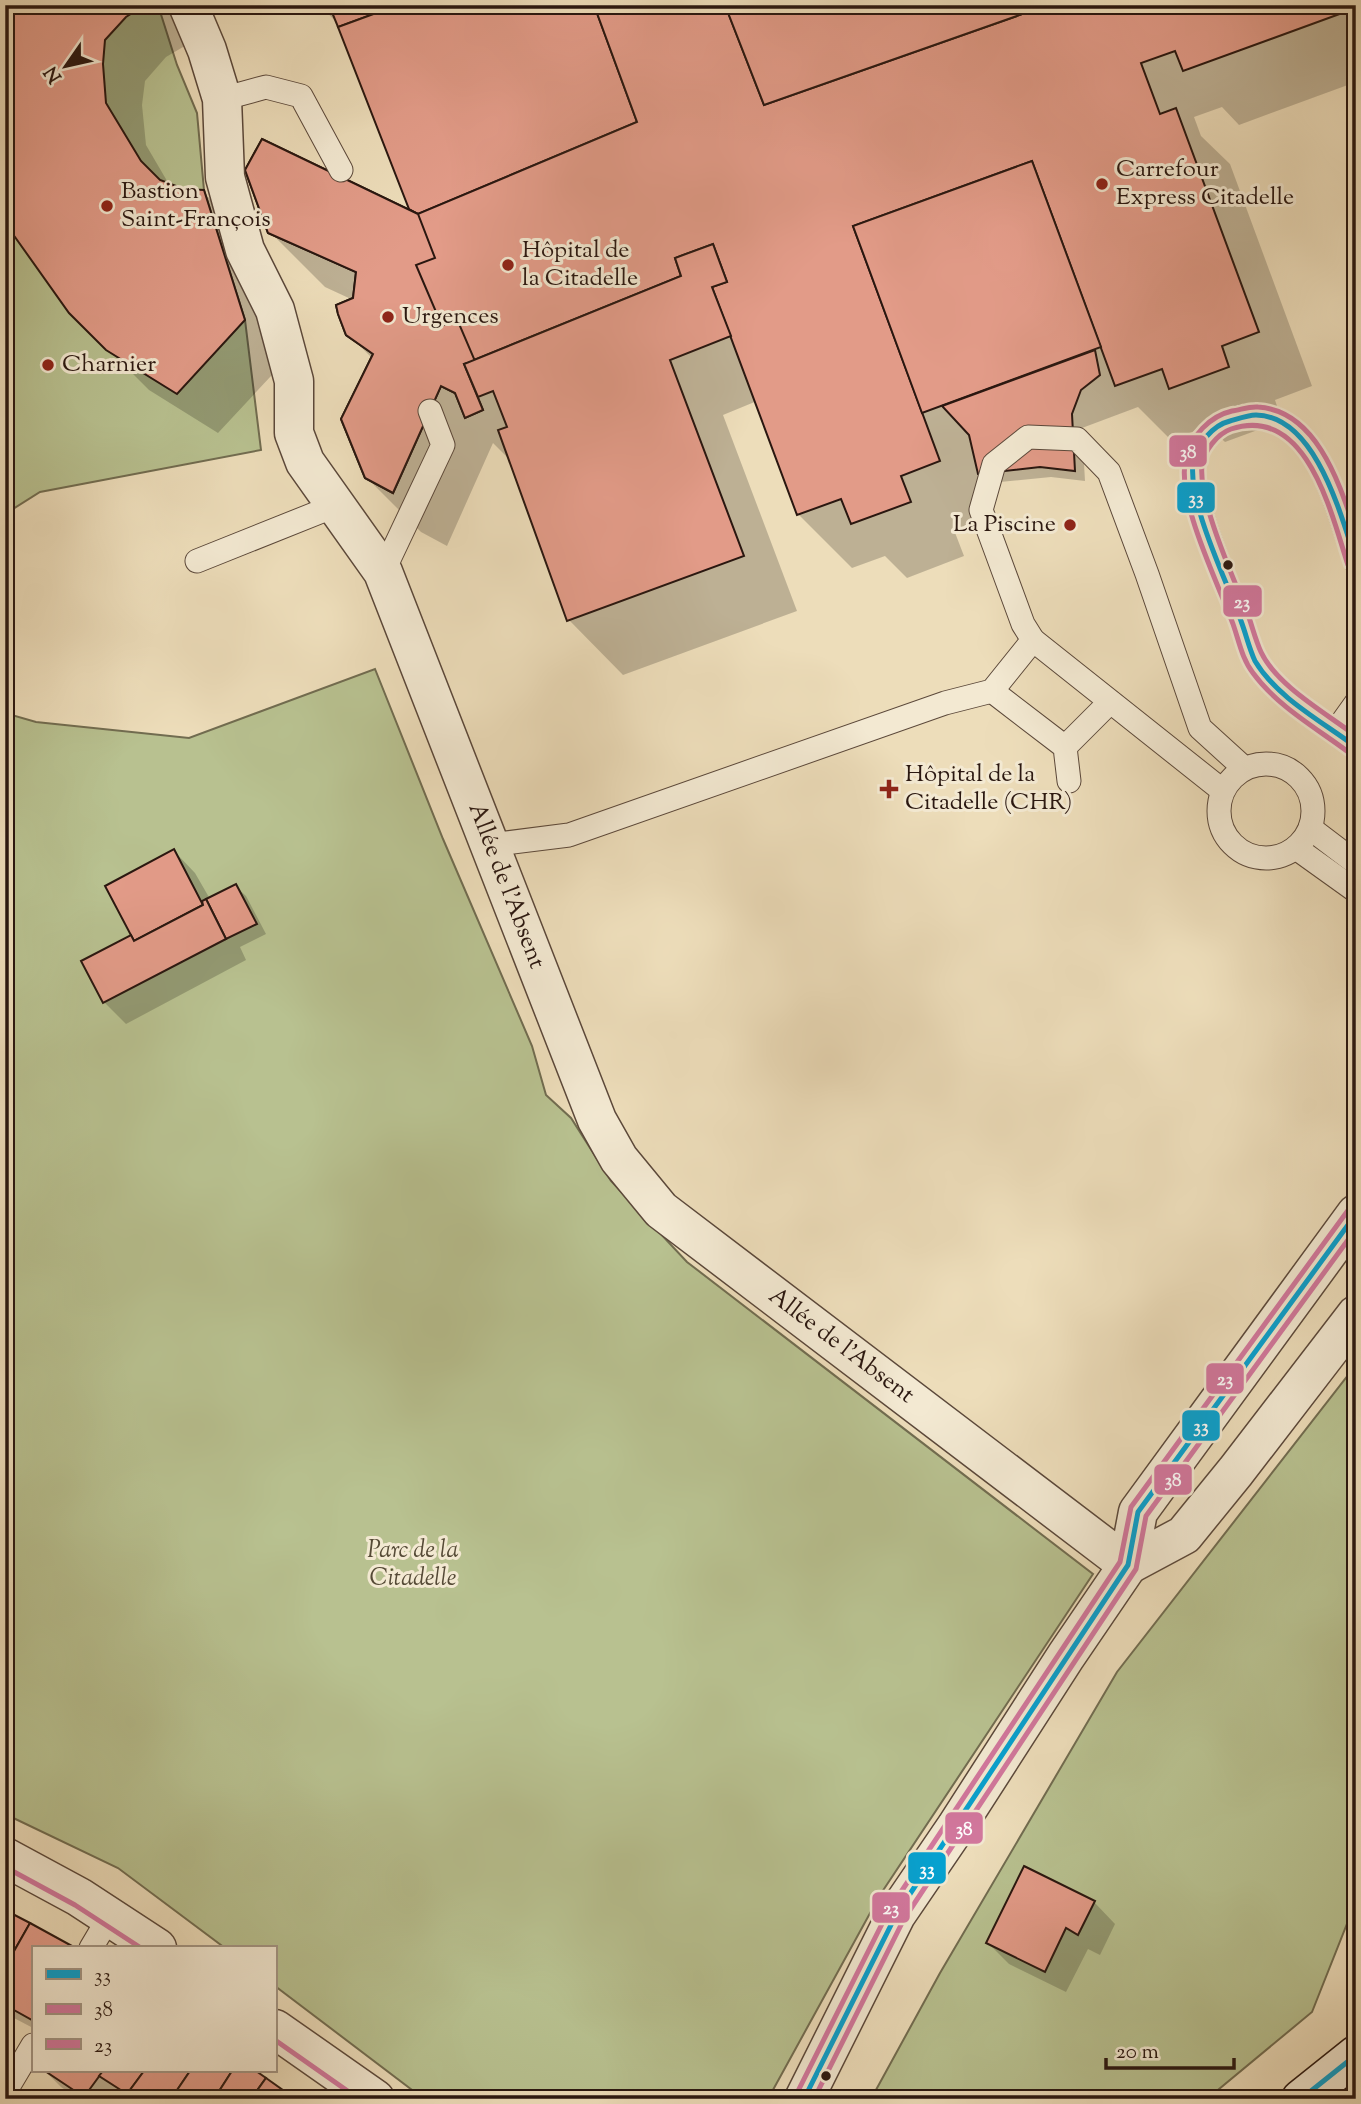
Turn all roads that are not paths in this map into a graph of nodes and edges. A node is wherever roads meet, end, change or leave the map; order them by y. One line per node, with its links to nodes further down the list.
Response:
1 (188, 5): 2 (street, Allée de l'Absent)
2 (222, 99): 3 (lane); 5 (street, Allée de l'Absent)
3 (341, 170)
4 (430, 411): 8 (lane)
5 (337, 505): 6 (lane); 8 (street, Allée de l'Absent)
6 (197, 561)
7 (1356, 562): 13 (lane)
8 (383, 572): 20 (street, Allée de l'Absent)
9 (1033, 640): 10 (lane); 11 (lane); 16 (lane)
10 (992, 691): 14 (lane); 20 (lane)
11 (1110, 702): 14 (lane); 18 (lane)
12 (1356, 703): 13 (lane)
13 (1336, 731): 15 (lane)
14 (1065, 747): 17 (lane)
15 (1356, 747)
16 (1244, 768): 18 (lane); 19 (lane)
17 (1069, 781)
18 (1223, 791): 21 (lane)
19 (1310, 828): 21 (lane); 22 (lane)
20 (490, 845): 26 (street, Allée de l'Absent)
21 (1296, 848): 23 (lane)
22 (1356, 863)
23 (1356, 891)
24 (1356, 1214): 26 (street)
25 (1356, 1315): 26 (street)
26 (1128, 1565): 36 (street)
27 (5, 1857): 28 (street)
28 (110, 1916): 29 (lane); 30 (street)
29 (92, 1946)
30 (154, 1946)
31 (276, 2030): 35 (street)
32 (32, 2047): 34 (lane)
33 (1356, 2055): 37 (street)
34 (5, 2092)
35 (375, 2099)
36 (804, 2099)
37 (1301, 2099)

